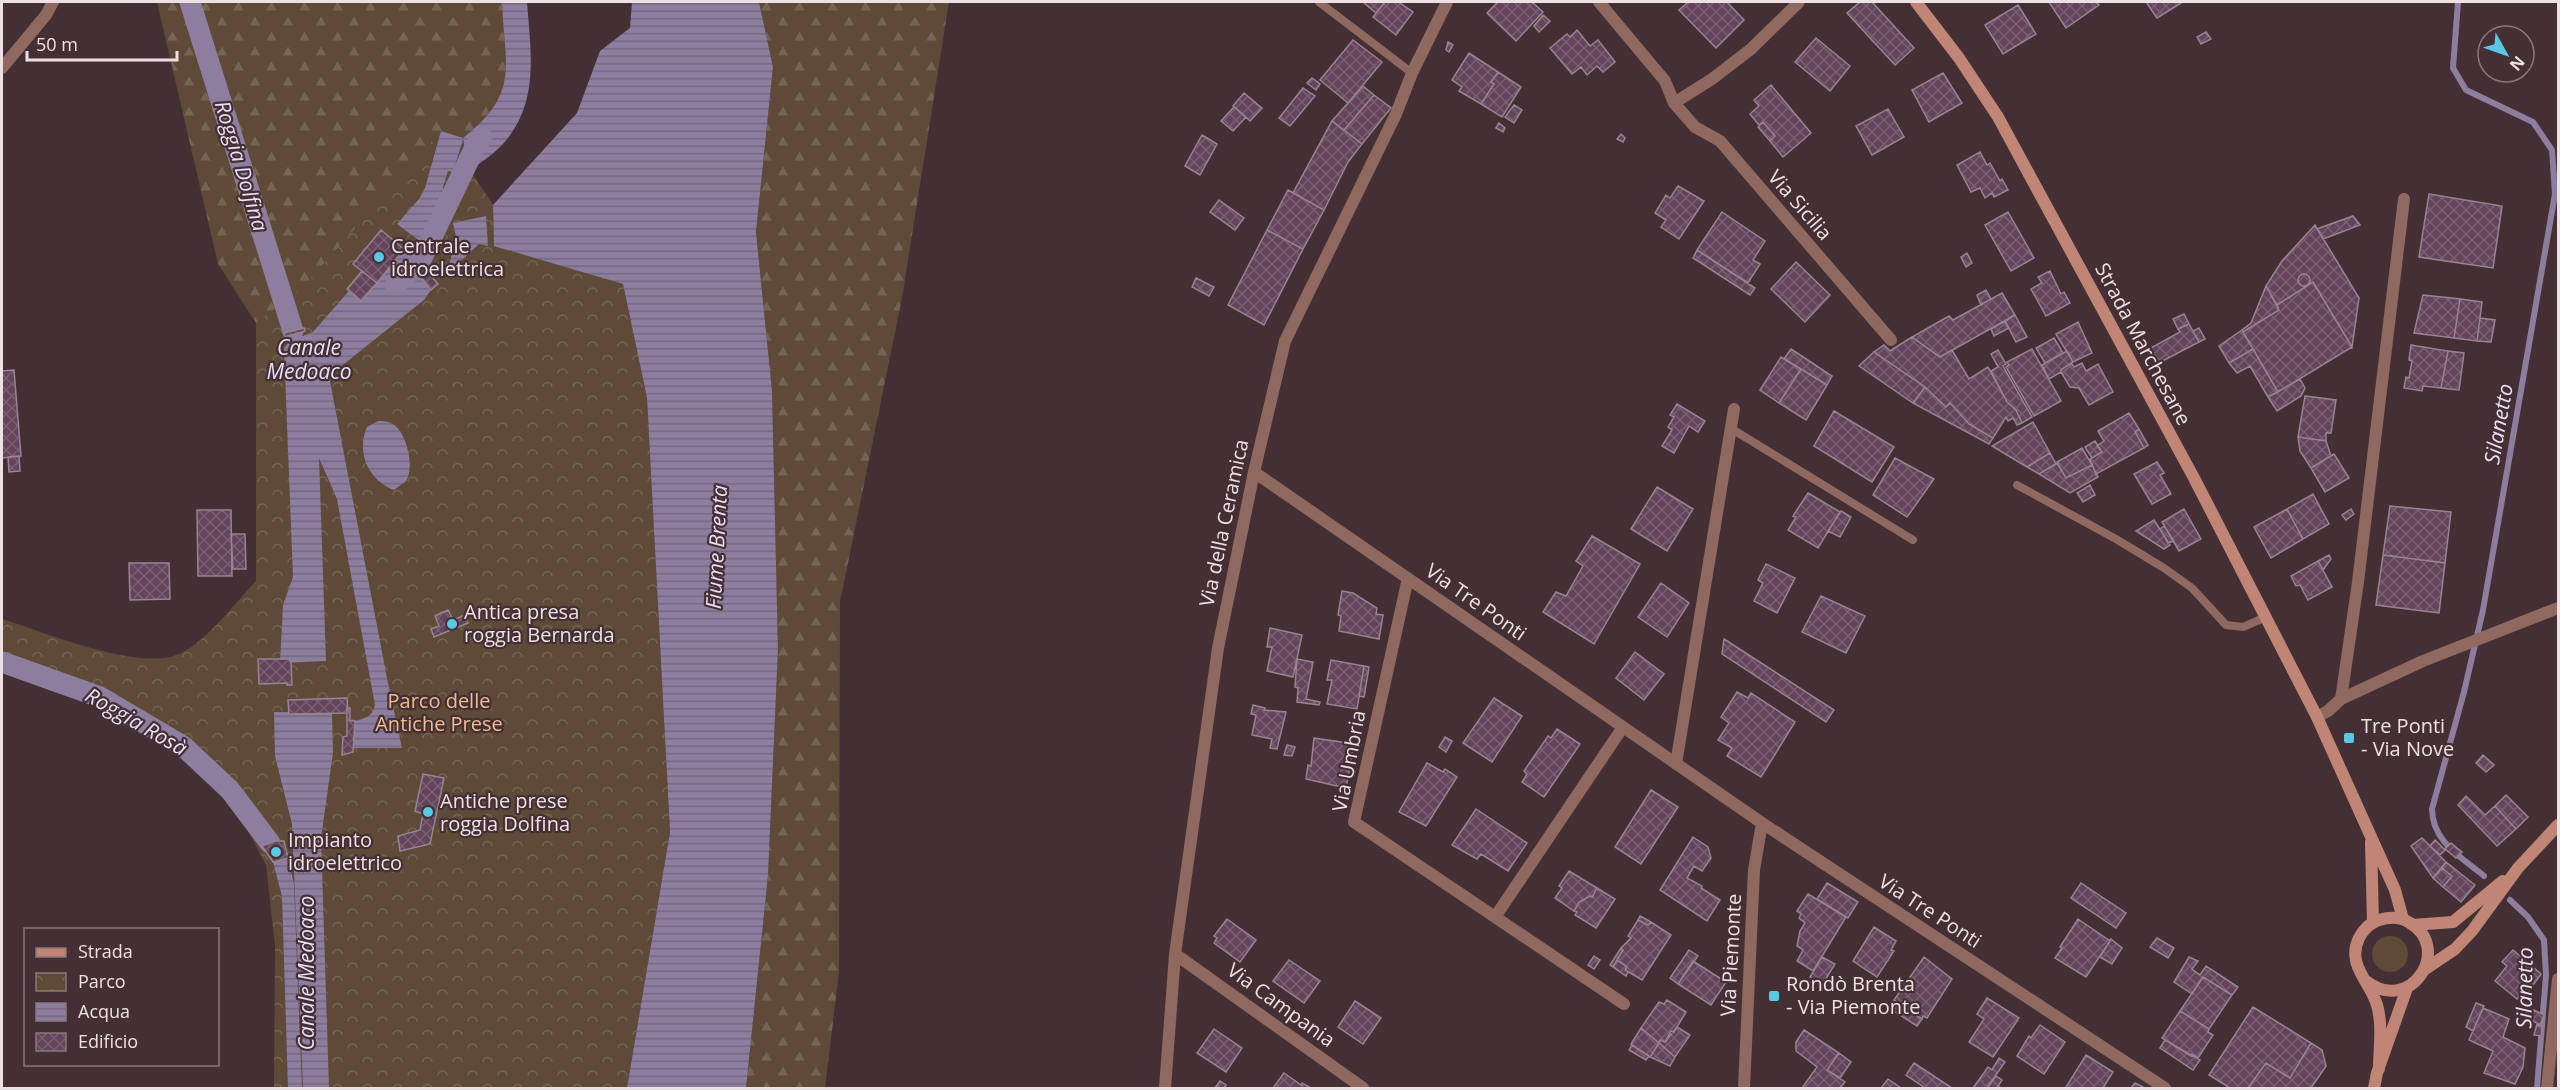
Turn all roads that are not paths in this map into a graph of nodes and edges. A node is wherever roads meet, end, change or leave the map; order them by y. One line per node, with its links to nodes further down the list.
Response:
1 (53, 2): 7 (street)
2 (1319, 2): 8 (lane)
3 (1447, 2): 8 (street, Via della Ceramica)
4 (1599, 2): 9 (street, Via Sicilia)
5 (1799, 2): 9 (street)
6 (1916, 2): 19 (main road, Strada Marchesane)
7 (2, 68)
8 (1412, 73): 14 (street, Via della Ceramica)
9 (1674, 103): 11 (street, Via Sicilia)
10 (2404, 199): 20 (street)
11 (1891, 340)
12 (1734, 409): 13 (street)
13 (1732, 429): 16 (lane); 23 (street)
14 (1254, 472): 17 (street, Via Tre Ponti); 31 (street, Via della Ceramica)
15 (2018, 485): 19 (lane)
16 (1913, 540)
17 (1408, 578): 22 (street, Via Tre Ponti); 28 (street, Via Umbria)
18 (2559, 608): 20 (street)
19 (2266, 617): 21 (main road, Strada Marchesane)
20 (2341, 699): 21 (street)
21 (2317, 717): 26 (main road, Strada Marchesane)
22 (1623, 727): 23 (street, Via Tre Ponti); 28 (street)
23 (1676, 764): 24 (street, Via Tre Ponti)
24 (1762, 823): 40 (street, Via Piemonte); 41 (street, Via Tre Ponti)
25 (2559, 825): 27 (main road)
26 (2371, 835): 29 (main road, Strada Marchesane); 30 (main road, Strada Marchesane)
27 (2518, 868): 29 (main road); 32 (main road)
28 (1495, 917): 36 (street, Via Umbria)
29 (2408, 922): 30 (main road); 32 (main road)
30 (2373, 923): 34 (main road)
31 (1175, 954): 38 (street, Via della Ceramica); 39 (street, Via Campania)
32 (2424, 970): 35 (main road)
33 (2559, 979): 43 (street)
34 (2366, 981): 35 (main road); 37 (main road)
35 (2407, 988): 37 (main road)
36 (1624, 1004)
37 (2379, 1069): 42 (main road)
38 (1165, 1089)
39 (1363, 1089)
40 (1744, 1089)
41 (2165, 1089)
42 (2374, 1089)
43 (2547, 1089)

